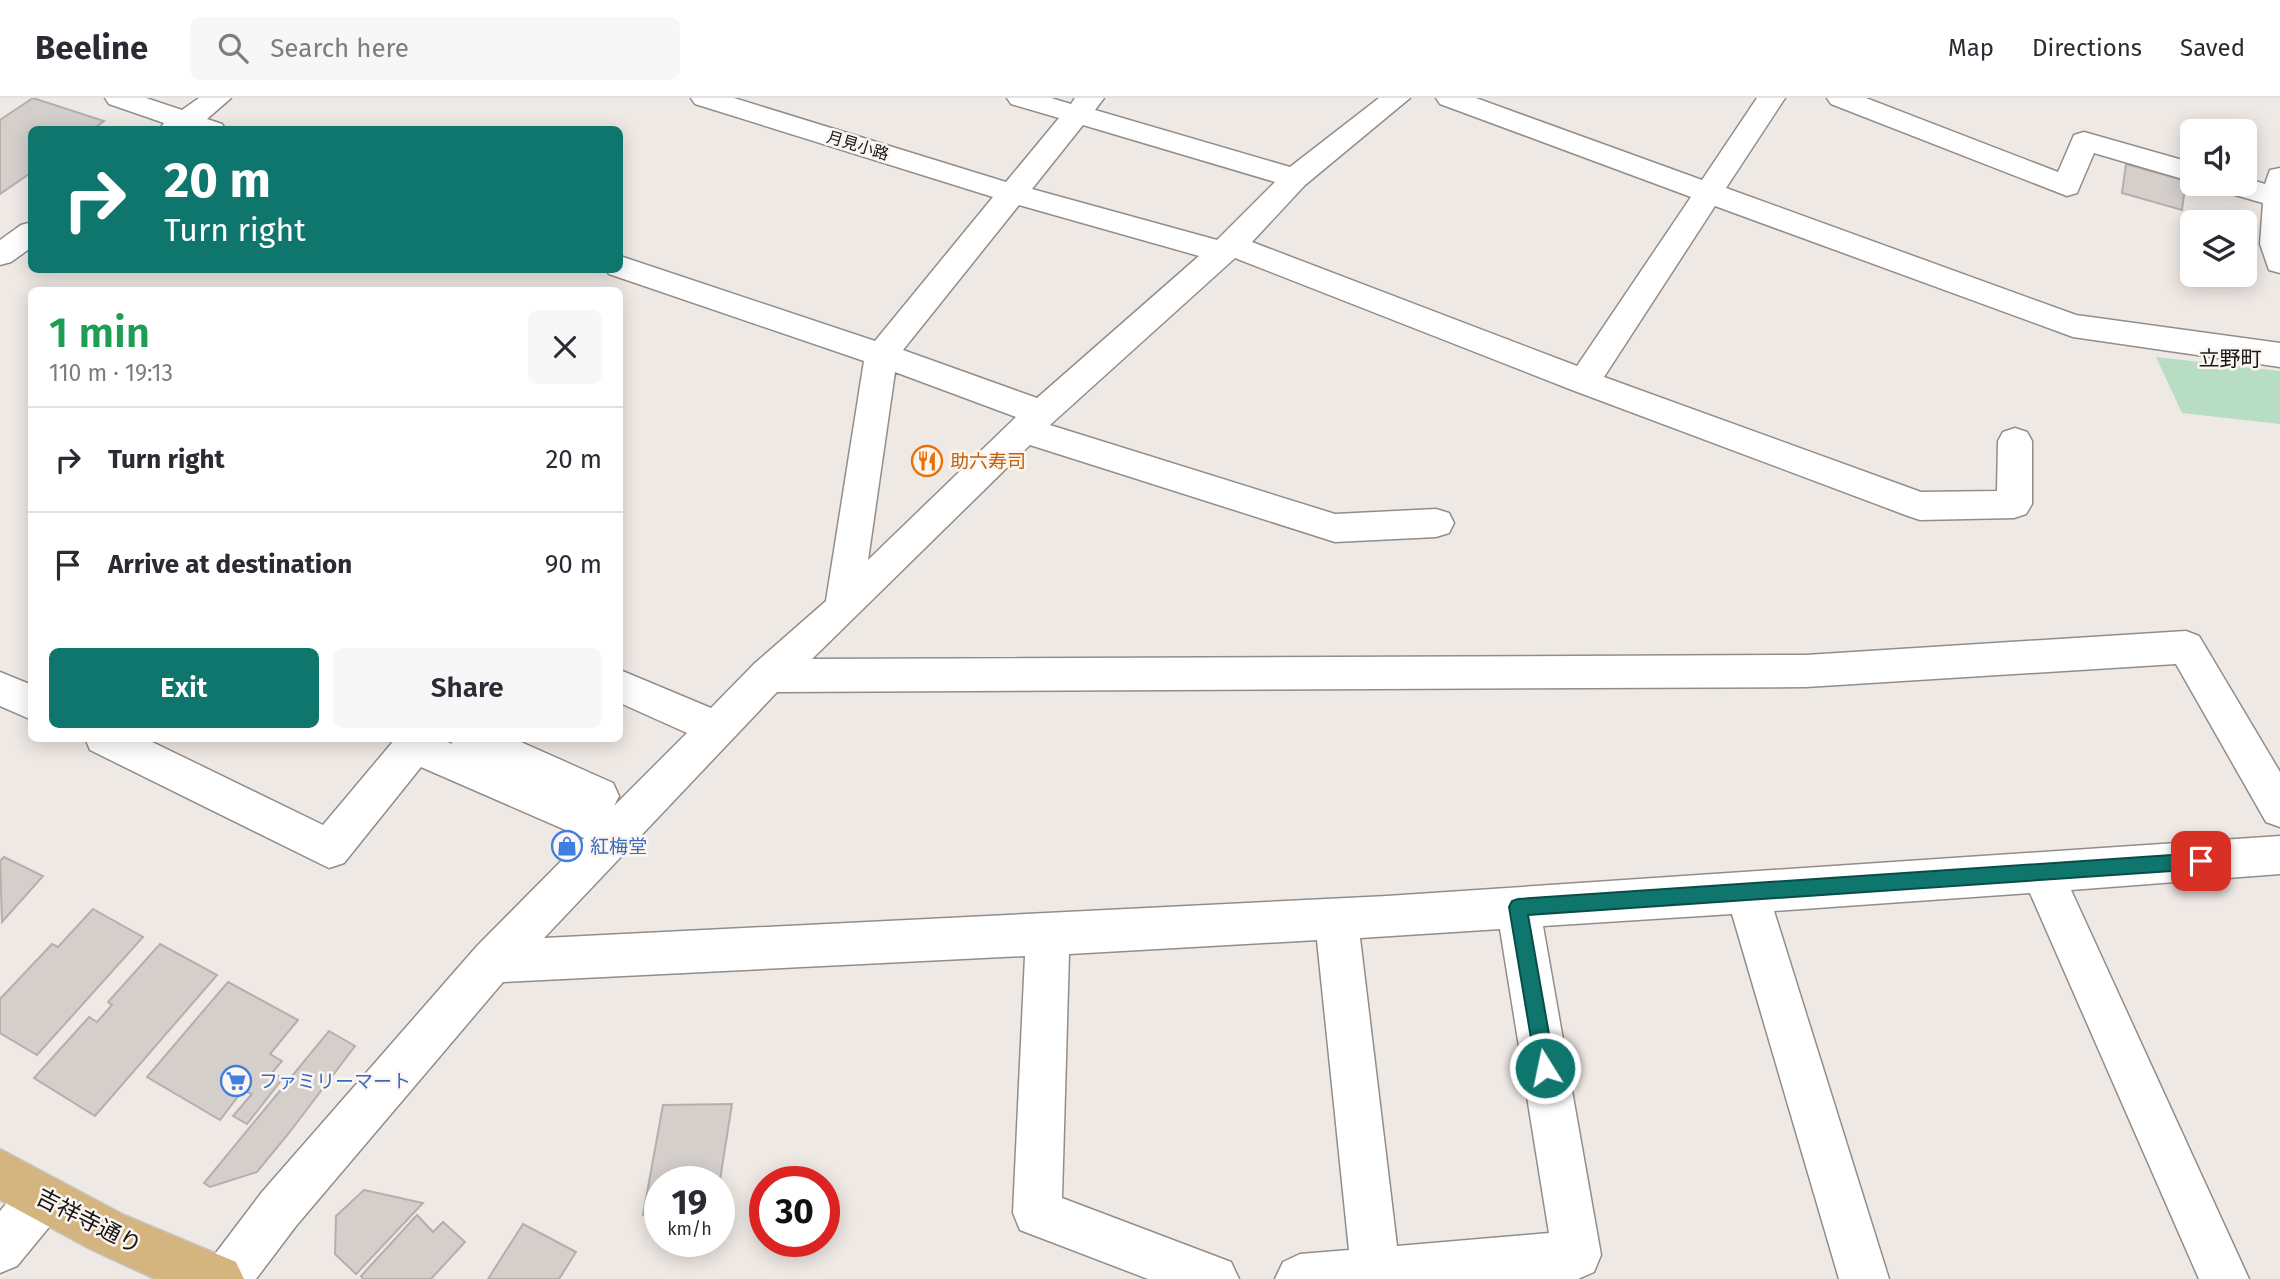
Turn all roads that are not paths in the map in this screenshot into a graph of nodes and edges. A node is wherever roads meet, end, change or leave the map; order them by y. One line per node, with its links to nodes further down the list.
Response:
1 (119, 98): 10 (street)
2 (217, 98): 10 (street)
3 (705, 98): 15 (street, 月見小路)
4 (1021, 98): 9 (street)
5 (1396, 98): 12 (street)
6 (1450, 98): 16 (street)
7 (1770, 98): 16 (street)
8 (1841, 98): 11 (street)
9 (1084, 106): 12 (street); 15 (street)
10 (179, 125)
11 (2180, 169)
12 (1294, 178): 18 (street)
13 (2257, 188): 14 (street)
14 (2279, 191): 20 (street)
15 (1012, 192): 18 (street, 月見小路); 22 (street)
16 (1709, 192): 23 (street); 24 (street)
17 (28, 235): 19 (street)
18 (1226, 248): 24 (street, 月見小路); 25 (street)
19 (0, 255)
20 (2280, 262)
21 (623, 268): 22 (street)
22 (881, 355): 25 (street); 28 (street)
23 (2280, 355)
24 (1584, 382): 26 (street, 月見小路)
25 (1033, 422): 27 (street); 28 (street)
26 (2015, 441)
27 (1436, 523)
28 (843, 608): 29 (street)
29 (768, 676): 33 (street); 36 (street)
30 (623, 687): 33 (street)
31 (0, 688): 32 (street)
32 (28, 701)
33 (718, 729): 37 (street)
34 (112, 742): 37 (street)
35 (477, 742): 37 (street)
36 (2280, 810)
37 (628, 823): 44 (street)
38 (2280, 855): 39 (street)
39 (2042, 873): 40 (street); 54 (street)
40 (1747, 892): 41 (street); 53 (street)
41 (1518, 907): 42 (street); 48 (street)
42 (1336, 918): 43 (street); 48 (street)
43 (1048, 935): 44 (street); 51 (street)
44 (492, 961): 50 (street)
45 (0, 1173): 46 (main road, 吉祥寺通り)
46 (42, 1198): 47 (street); 49 (main road, 吉祥寺通り)
47 (0, 1249)
48 (1376, 1273): 52 (street)
49 (219, 1279)
50 (226, 1279)
51 (1214, 1279)
52 (1300, 1279)
53 (1864, 1279)
54 (2224, 1279)

